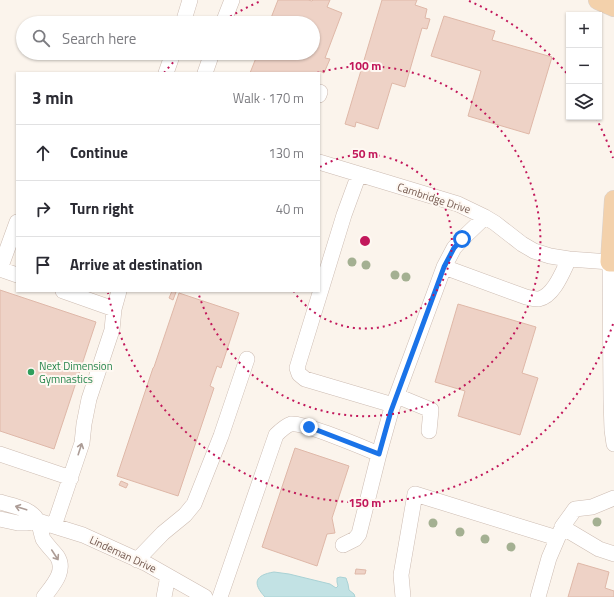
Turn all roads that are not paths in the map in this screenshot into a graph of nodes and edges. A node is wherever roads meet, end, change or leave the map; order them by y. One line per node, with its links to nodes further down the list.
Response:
1 (190, 0): 5 (street)
2 (232, 0): 6 (street)
3 (598, 0): 4 (main road)
4 (614, 7)
5 (184, 16)
6 (226, 16)
7 (171, 60): 9 (street)
8 (210, 60): 10 (street)
9 (166, 72)
10 (205, 72)
11 (320, 162): 12 (street, Cambridge Drive)
12 (359, 174): 14 (street, Cambridge Drive); 26 (street)
13 (614, 200): 18 (main road)
14 (485, 217): 17 (street, Cambridge Drive); 19 (street)
15 (16, 228): 16 (street)
16 (13, 247): 20 (street)
17 (569, 259): 18 (street, Cambridge Drive); 19 (street)
18 (612, 262): 28 (street)
19 (444, 267): 26 (street)
20 (0, 269): 21 (street)
21 (16, 275)
22 (66, 292): 24 (street)
23 (120, 292): 24 (street)
24 (114, 308): 31 (street, one-way to 24)
25 (247, 359): 40 (street)
26 (395, 400): 27 (street); 30 (street)
27 (429, 431)
28 (614, 444)
29 (0, 454): 31 (street)
30 (379, 454): 38 (street); 45 (street)
31 (71, 478): 36 (street)
32 (614, 498): 37 (street)
33 (1, 506): 35 (street, Lindeman Drive, one-way to 33)
34 (0, 519): 35 (street, Lindeman Drive)
35 (38, 521): 36 (street, Lindeman Drive); 42 (street, one-way to 42)
36 (54, 526): 40 (street, Lindeman Drive)
37 (559, 532): 39 (street); 46 (street); 47 (street)
38 (343, 545)
39 (614, 554)
40 (137, 560): 41 (street, Lindeman Drive)
41 (168, 576): 43 (street); 44 (street, Lindeman Drive)
42 (44, 597)
43 (164, 597)
44 (205, 597)
45 (220, 597)
46 (403, 597)
47 (538, 597)

